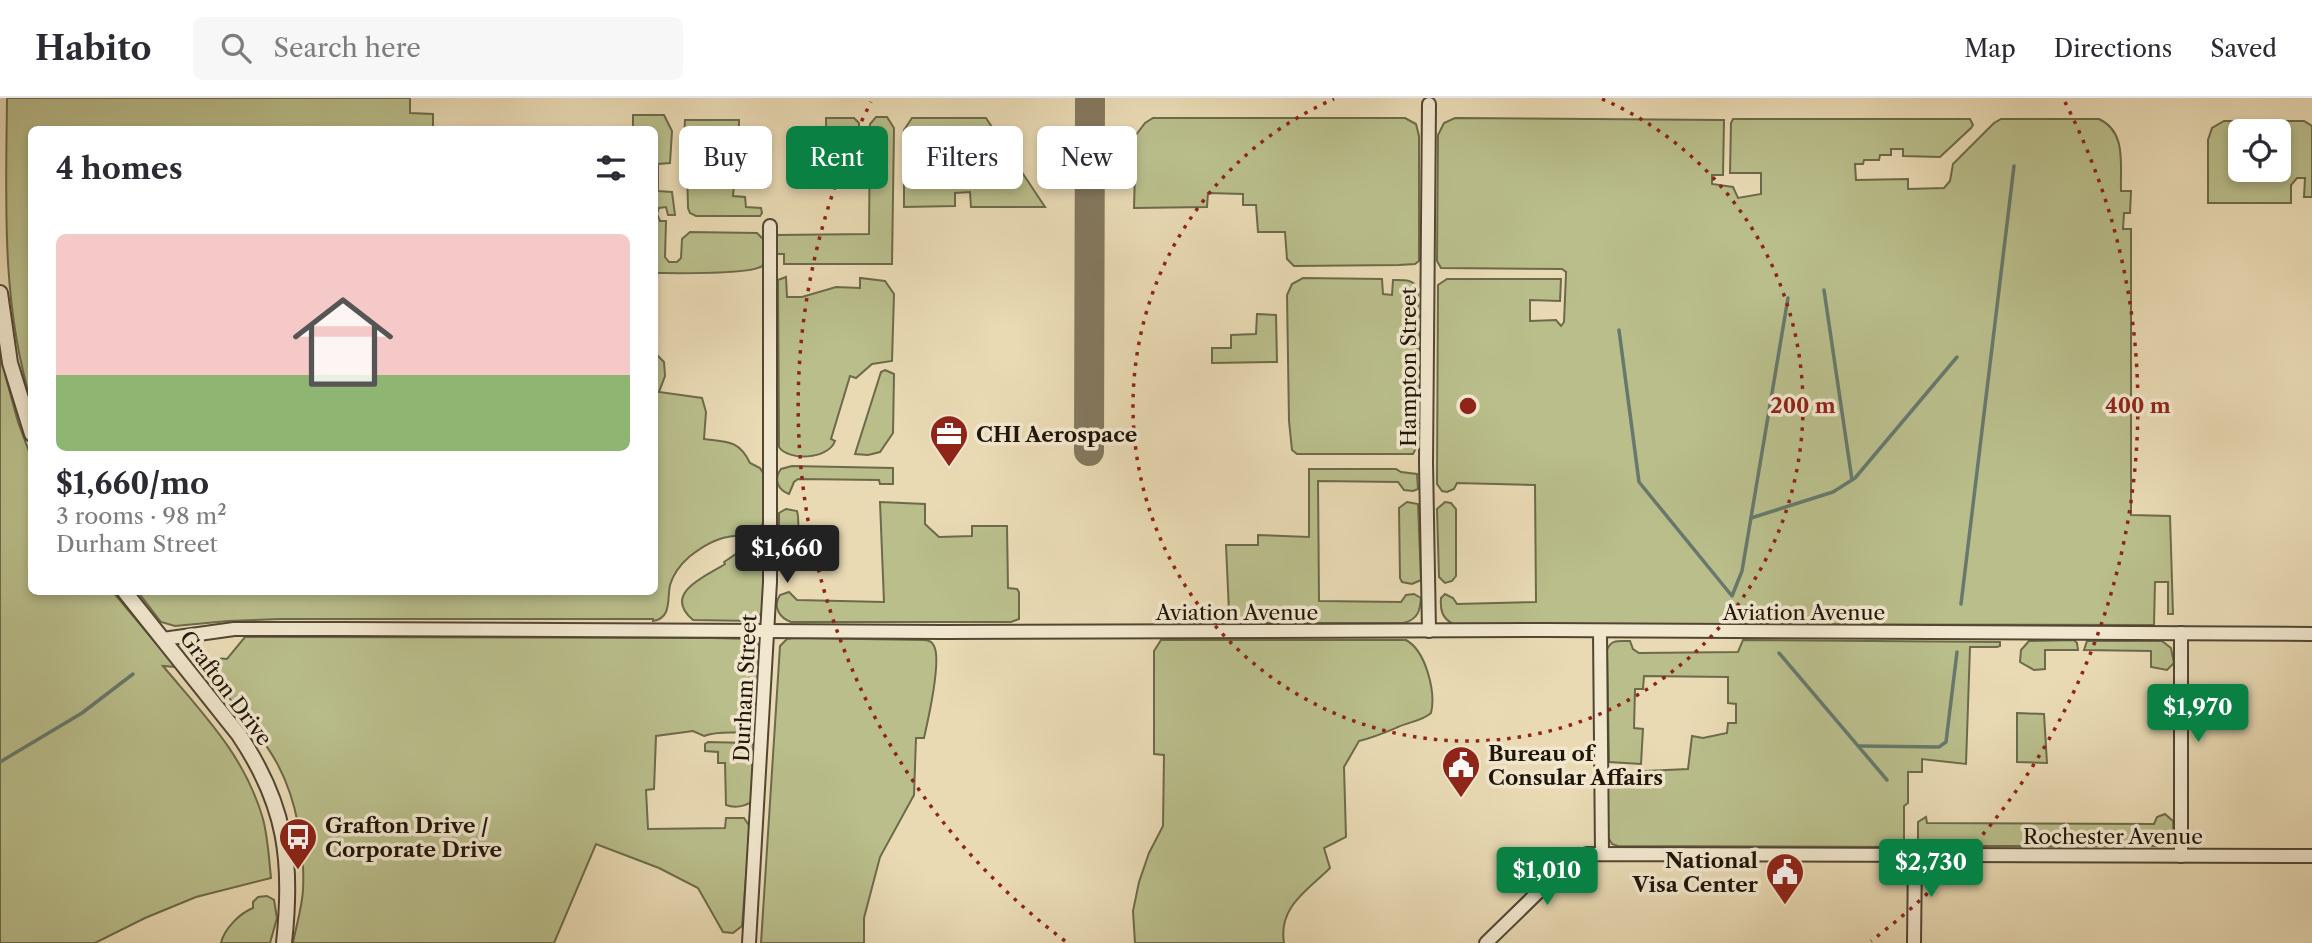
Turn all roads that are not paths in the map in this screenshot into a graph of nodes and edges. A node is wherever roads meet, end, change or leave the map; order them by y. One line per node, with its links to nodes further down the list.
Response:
1 (1429, 104): 7 (street, Hampton Street)
2 (770, 226): 6 (street, Durham Street)
3 (0, 293): 4 (street)
4 (28, 421)
5 (127, 595): 11 (street, Grafton Drive)
6 (768, 630): 7 (street, Aviation Avenue); 11 (street, Aviation Avenue); 17 (street, Durham Street)
7 (1429, 631): 8 (street, Aviation Avenue)
8 (1600, 632): 9 (street, Aviation Avenue); 12 (street)
9 (2181, 633): 10 (street, Aviation Avenue); 14 (street)
10 (2312, 634)
11 (163, 639): 16 (street, Grafton Drive)
12 (1602, 853): 13 (street, Rochester Avenue); 18 (street, Rochester Avenue)
13 (1914, 855): 14 (street, Rochester Avenue); 19 (street)
14 (2181, 856): 15 (street, Rochester Avenue)
15 (2312, 856)
16 (284, 943)
17 (749, 943)
18 (1486, 943)
19 (1914, 943)

